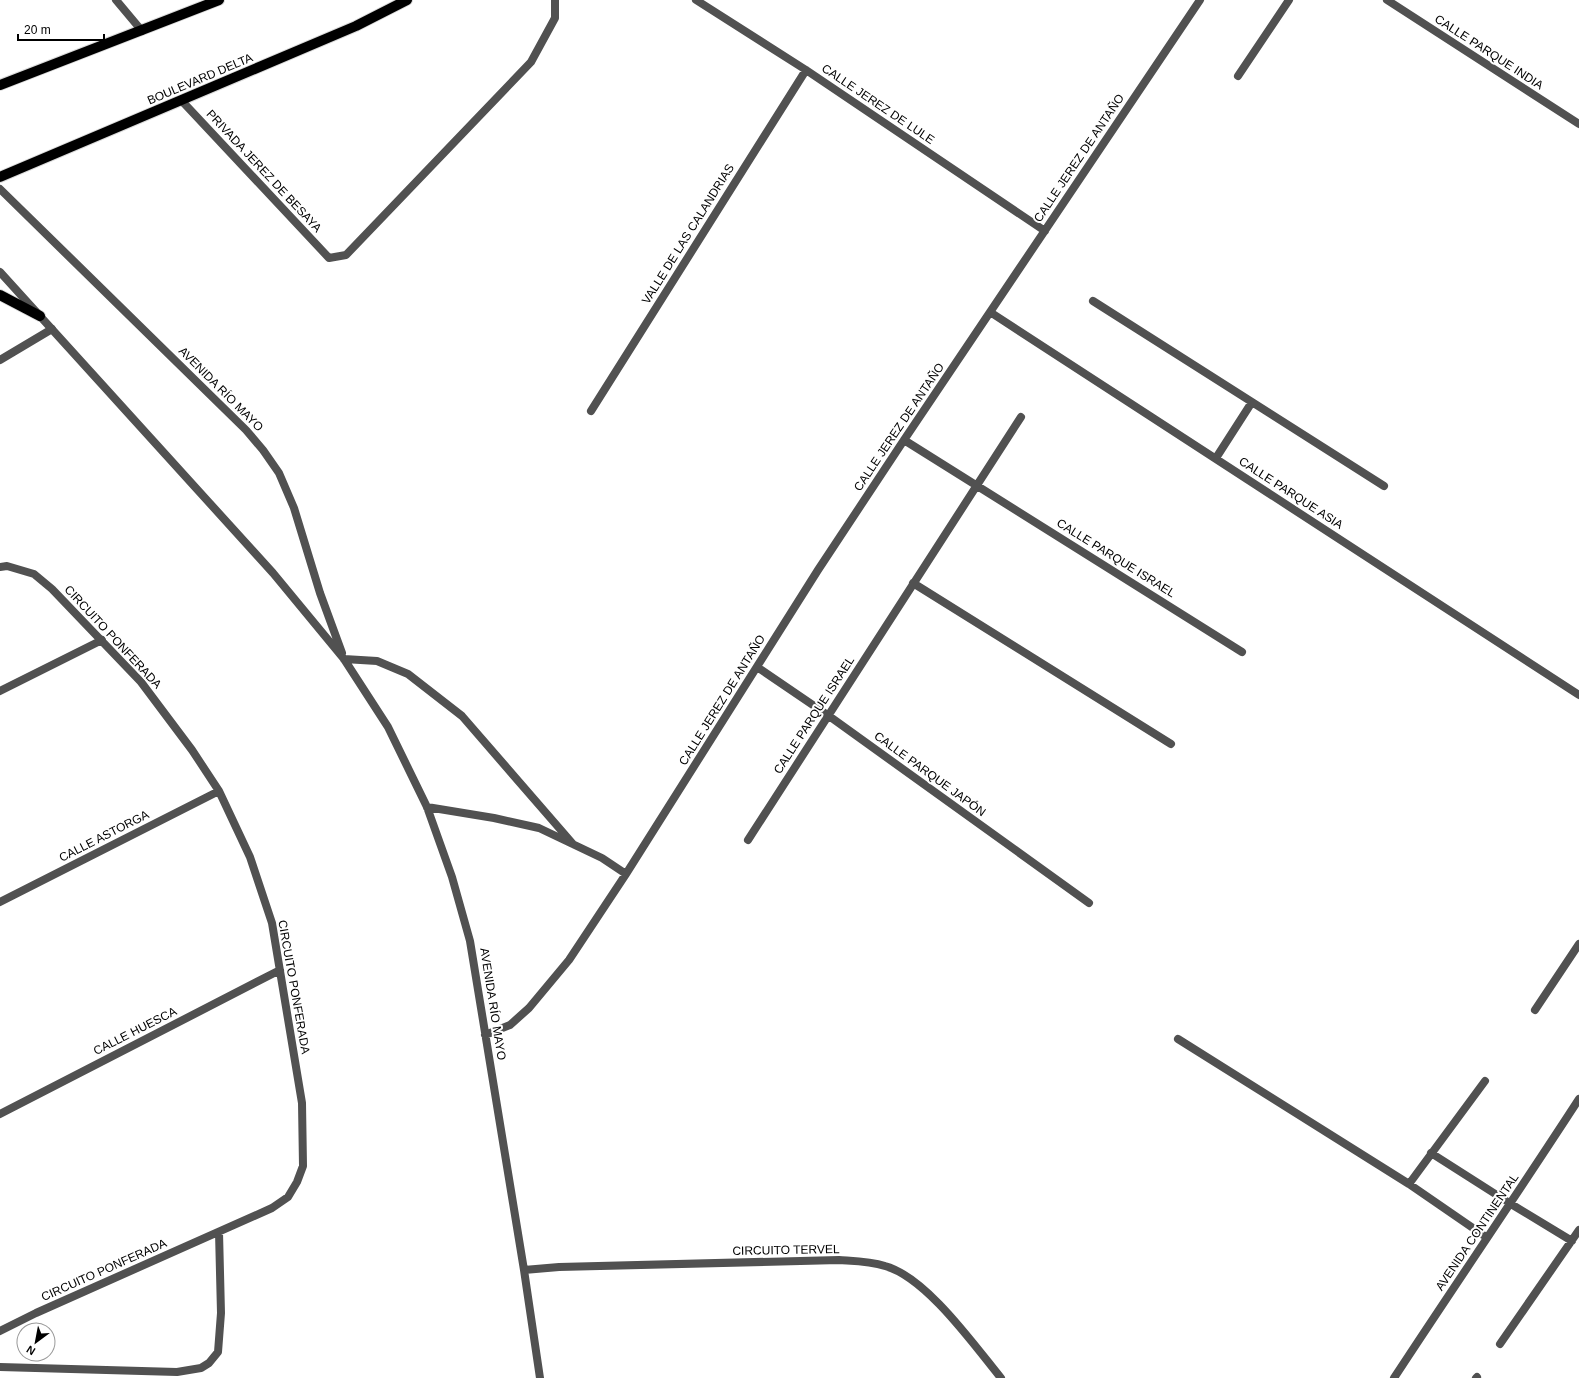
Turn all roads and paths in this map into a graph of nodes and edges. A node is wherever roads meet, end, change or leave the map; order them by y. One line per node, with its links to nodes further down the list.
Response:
1 (116, 0): 9 (street)
2 (219, 0): 9 (main road)
3 (407, 0): 13 (main road, BOULEVARD DELTA)
4 (555, 0): 13 (street, PRIVADA JEREZ DE BESAYA)
5 (696, 0): 10 (street, CALLE JEREZ DE LULE)
6 (1200, 0): 17 (street, CALLE JEREZ DE ANTAÑO)
7 (1289, 0): 11 (street)
8 (1387, 0): 14 (street, CALLE PARQUE INDIA)
9 (142, 31): 12 (main road)
10 (806, 70): 17 (street, CALLE JEREZ DE LULE); 26 (street, VALLE DE LAS CALANDRIAS)
11 (1238, 76)
12 (0, 85)
13 (181, 100): 15 (main road, BOULEVARD DELTA)
14 (1579, 124)
15 (0, 177)
16 (0, 189): 36 (street, AVENIDA RÍO MAYO)
17 (1045, 231): 21 (street, CALLE JEREZ DE ANTAÑO)
18 (0, 272): 22 (street, AVENIDA RÍO MAYO)
19 (0, 295): 22 (main road)
20 (1093, 302): 25 (street)
21 (990, 312): 28 (street, CALLE JEREZ DE ANTAÑO); 29 (street, CALLE PARQUE ASIA)
22 (40, 316): 23 (street, AVENIDA RÍO MAYO)
23 (52, 329): 24 (street); 36 (street, AVENIDA RÍO MAYO)
24 (0, 360)
25 (1252, 402): 29 (street); 31 (street)
26 (591, 411)
27 (1021, 417): 30 (street, CALLE PARQUE ISRAEL)
28 (904, 440): 30 (street, CALLE PARQUE ISRAEL); 37 (street, CALLE JEREZ DE ANTAÑO)
29 (1216, 458): 39 (street, CALLE PARQUE ASIA)
30 (977, 485): 33 (street, CALLE PARQUE ISRAEL); 35 (street, CALLE PARQUE ISRAEL)
31 (1384, 486)
32 (0, 567): 34 (street, CIRCUITO PONFERADA)
33 (913, 583): 40 (street, CALLE PARQUE ISRAEL); 41 (street)
34 (102, 640): 38 (street); 42 (street, CIRCUITO PONFERADA)
35 (1242, 652)
36 (344, 659): 43 (street, AVENIDA RÍO MAYO); 45 (street)
37 (757, 667): 40 (street, CALLE PARQUE JAPÓN); 46 (street, CALLE JEREZ DE ANTAÑO)
38 (0, 691)
39 (1579, 695)
40 (829, 716): 44 (street, CALLE PARQUE ISRAEL); 48 (street, CALLE PARQUE JAPÓN)
41 (1171, 744)
42 (220, 791): 47 (street, CALLE ASTORGA); 50 (street, CIRCUITO PONFERADA)
43 (428, 807): 45 (street); 52 (street, AVENIDA RÍO MAYO)
44 (748, 840)
45 (573, 844): 46 (street)
46 (626, 874): 52 (street, CALLE JEREZ DE ANTAÑO)
47 (0, 902)
48 (1089, 903)
49 (1579, 944): 51 (street)
50 (280, 970): 56 (street, CALLE HUESCA); 61 (street, CIRCUITO PONFERADA)
51 (1535, 1010)
52 (485, 1035): 64 (street, AVENIDA RÍO MAYO)
53 (1178, 1039): 58 (street)
54 (1485, 1081): 57 (street)
55 (1579, 1099): 59 (street, AVENIDA CONTINENTAL)
56 (0, 1114)
57 (1431, 1153): 58 (street); 59 (street)
58 (1409, 1184): 62 (street)
59 (1511, 1204): 62 (street, AVENIDA CONTINENTAL); 63 (street)
60 (1579, 1230): 63 (street)
61 (219, 1232): 65 (street, CIRCUITO PONFERADA); 67 (street)
62 (1486, 1237): 70 (street, AVENIDA CONTINENTAL)
63 (1572, 1241): 66 (street)
64 (524, 1270): 68 (street, AVENIDA RÍO MAYO); 69 (street, CIRCUITO TERVEL)
65 (0, 1331)
66 (1500, 1344)
67 (0, 1367)
68 (540, 1378)
69 (1001, 1378)
70 (1394, 1378)

